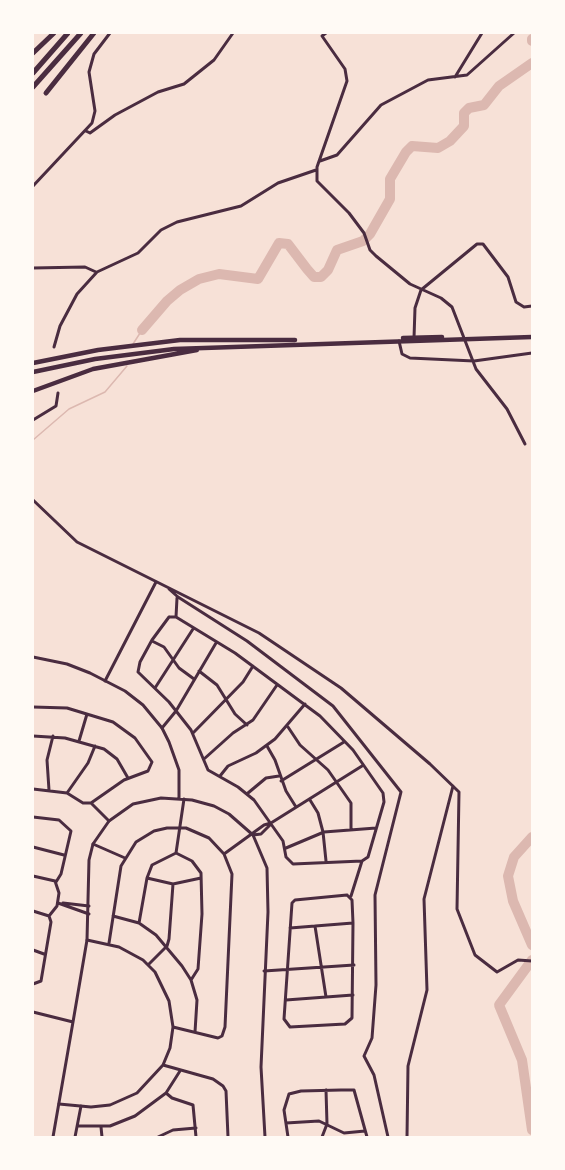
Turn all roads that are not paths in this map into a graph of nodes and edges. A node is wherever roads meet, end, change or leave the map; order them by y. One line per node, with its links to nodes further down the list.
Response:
1 (54, 33): 10 (highway)
2 (68, 33): 11 (highway)
3 (81, 33): 13 (highway)
4 (94, 33): 14 (highway)
5 (111, 33): 15 (street)
6 (233, 33): 15 (street)
7 (326, 33): 16 (street)
8 (482, 33): 12 (street)
9 (514, 33): 12 (street)
10 (33, 53)
11 (33, 73)
12 (455, 77): 16 (street)
13 (33, 87)
14 (46, 93)
15 (86, 131): 18 (street)
16 (320, 161): 17 (street)
17 (316, 170): 20 (street); 21 (street)
18 (33, 186)
19 (33, 268): 20 (street)
20 (97, 272): 27 (street)
21 (421, 290): 22 (street); 24 (street); 29 (street)
22 (532, 306)
23 (532, 335): 24 (highway); 25 (highway)
24 (414, 338): 30 (highway)
25 (399, 341): 26 (highway); 29 (street)
26 (223, 346): 31 (highway); 32 (highway)
27 (54, 347)
28 (532, 353): 29 (street)
29 (474, 361): 35 (street)
30 (34, 363)
31 (33, 372)
32 (33, 391)
33 (58, 393): 34 (street)
34 (33, 420)
35 (525, 444)
36 (33, 500): 37 (street)
37 (156, 582): 38 (street); 49 (street)
38 (167, 586): 39 (street); 75 (street)
39 (177, 597): 40 (street); 159 (street)
40 (176, 617): 41 (street); 42 (street)
41 (193, 628): 43 (street); 45 (street)
42 (152, 640): 45 (street); 51 (street)
43 (216, 643): 46 (street); 47 (street)
44 (33, 657): 49 (street)
45 (174, 658): 48 (street); 51 (street)
46 (253, 666): 50 (street); 52 (street)
47 (199, 671): 48 (street); 52 (street)
48 (194, 679): 55 (street)
49 (105, 681): 59 (street)
50 (277, 685): 53 (street); 57 (street)
51 (155, 688): 55 (street)
52 (226, 699): 57 (street); 60 (street)
53 (305, 704): 58 (street); 64 (street)
54 (33, 707): 56 (street)
55 (176, 710): 59 (street); 60 (street)
56 (87, 713): 63 (street); 72 (street)
57 (247, 725): 67 (street)
58 (288, 727): 66 (street); 68 (street)
59 (162, 728): 80 (street)
60 (193, 733): 67 (street)
61 (33, 736): 62 (street)
62 (53, 736): 63 (street); 77 (street)
63 (79, 741): 65 (street)
64 (344, 742): 68 (street); 69 (street)
65 (95, 746): 72 (street); 78 (street)
66 (267, 746): 70 (street); 71 (street)
67 (204, 759): 70 (street)
68 (316, 760): 73 (street); 74 (street)
69 (362, 766): 74 (street); 88 (street)
70 (220, 776): 79 (street)
71 (279, 776): 73 (street); 79 (street)
72 (128, 778): 82 (street)
73 (281, 781): 83 (street)
74 (336, 782): 81 (street); 89 (street)
75 (453, 786): 122 (street); 160 (street)
76 (33, 789): 77 (street)
77 (49, 790): 78 (street)
78 (67, 793): 82 (street)
79 (248, 794): 86 (street)
80 (182, 799): 85 (street); 87 (street); 91 (street)
81 (309, 799): 83 (street); 90 (street)
82 (91, 803): 85 (street)
83 (296, 807): 86 (street)
84 (33, 817): 97 (street)
85 (109, 820): 92 (street)
86 (271, 824): 91 (street); 94 (street)
87 (180, 828): 95 (street); 96 (street); 98 (street)
88 (376, 828): 89 (street); 100 (street)
89 (351, 829): 90 (street)
90 (323, 832): 94 (street); 99 (street)
91 (253, 835): 96 (street); 127 (street)
92 (93, 844): 98 (street); 108 (street)
93 (33, 847): 97 (street)
94 (286, 848): 99 (street)
95 (176, 853): 102 (street); 103 (street)
96 (224, 854): 136 (street)
97 (64, 855): 104 (street)
98 (125, 858): 112 (street)
99 (326, 861): 100 (street)
100 (362, 861): 106 (street)
101 (33, 876): 104 (street)
102 (147, 878): 105 (street); 113 (street)
103 (201, 878): 105 (street); 128 (street)
104 (56, 882): 107 (street)
105 (173, 884): 119 (street)
106 (351, 896): 114 (street); 116 (street)
107 (58, 903): 108 (street); 110 (street); 111 (street)
108 (89, 906): 110 (street)
109 (33, 911): 111 (street)
110 (89, 914): 117 (street)
111 (49, 916): 121 (street)
112 (113, 916): 113 (street); 118 (street)
113 (139, 923): 119 (street)
114 (353, 923): 115 (street); 124 (street)
115 (315, 926): 116 (street); 125 (street)
116 (290, 928): 126 (street)
117 (87, 940): 118 (street); 134 (street)
118 (109, 943): 123 (street)
119 (166, 946): 123 (street); 128 (street)
120 (33, 950): 121 (street)
121 (44, 954): 129 (street)
122 (532, 961)
123 (148, 965): 135 (street)
124 (354, 965): 125 (street); 130 (street)
125 (321, 967): 126 (street); 131 (street)
126 (287, 970): 127 (street); 132 (street)
127 (264, 971): 155 (street)
128 (191, 980): 136 (street)
129 (33, 984)
130 (353, 995): 131 (street); 132 (street)
131 (326, 997): 132 (street)
132 (286, 1000)
133 (33, 1012): 134 (street)
134 (73, 1022): 141 (street)
135 (173, 1027): 136 (street); 137 (street)
136 (195, 1032)
137 (163, 1065): 138 (street); 142 (street)
138 (180, 1071): 140 (street); 154 (street)
139 (326, 1090): 143 (street); 144 (street); 148 (street)
140 (166, 1093): 146 (street); 147 (street)
141 (59, 1104): 142 (street); 149 (street)
142 (81, 1106): 145 (street)
143 (286, 1123): 144 (street); 156 (street)
144 (327, 1125): 148 (street); 157 (street)
145 (78, 1126): 146 (street); 150 (street)
146 (101, 1127): 151 (street)
147 (196, 1128): 152 (street); 153 (street)
148 (365, 1131): 158 (street)
149 (53, 1137)
150 (75, 1137)
151 (102, 1137)
152 (158, 1137)
153 (196, 1137)
154 (228, 1137)
155 (265, 1137)
156 (288, 1137)
157 (322, 1137)
158 (367, 1137)
159 (388, 1137)
160 (407, 1137)

